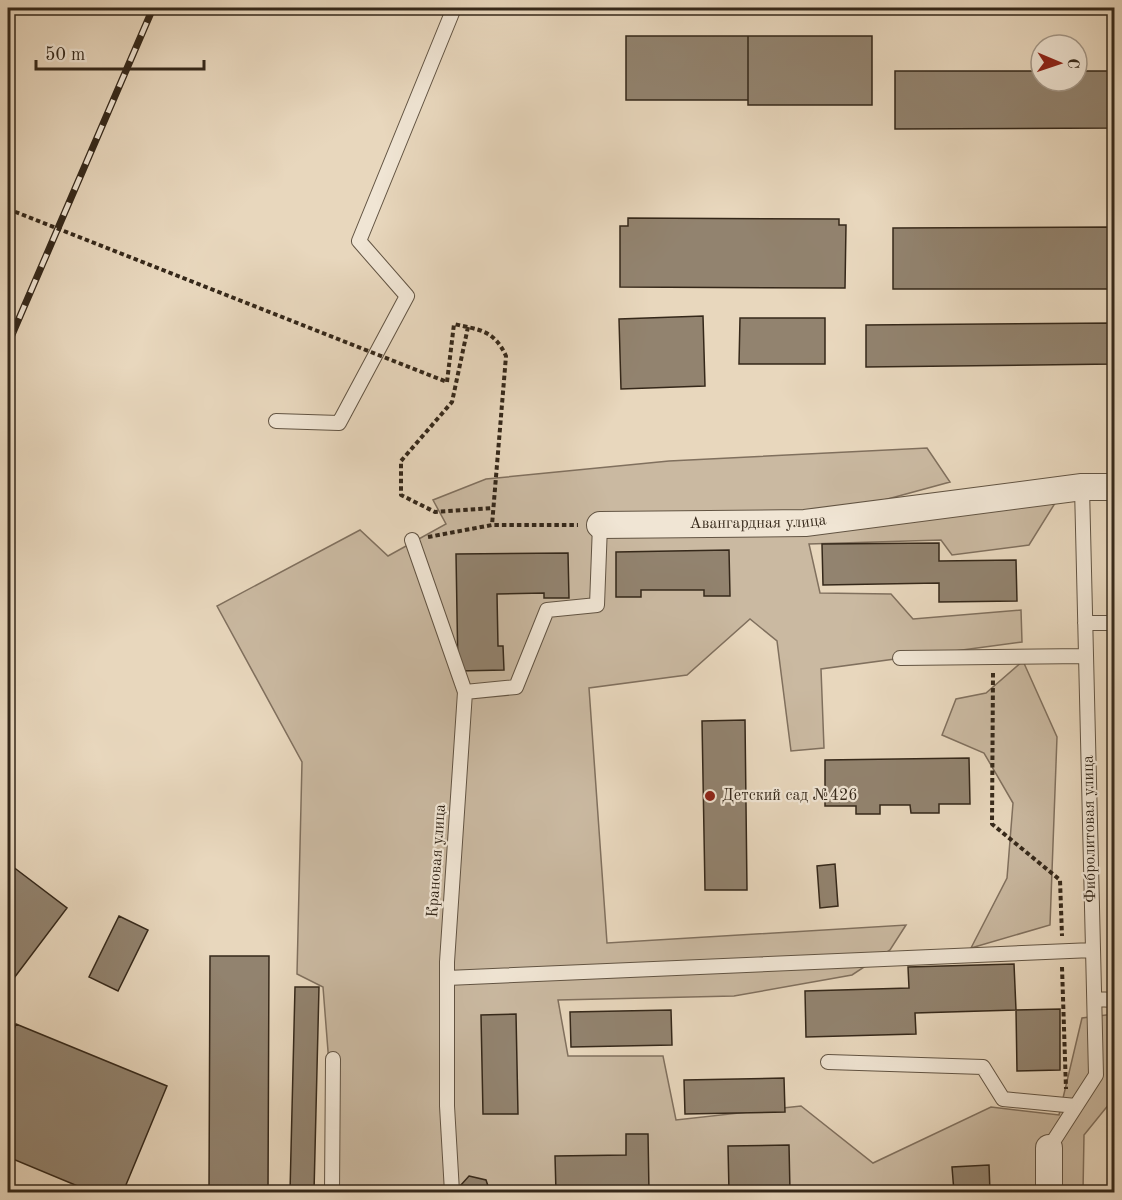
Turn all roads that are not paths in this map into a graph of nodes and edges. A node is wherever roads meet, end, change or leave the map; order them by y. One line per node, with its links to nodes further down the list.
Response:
1 (454, 8): 2 (lane)
2 (276, 421)
3 (1082, 487): 4 (street, Авангардная улица); 5 (street, Авангардная улица); 7 (lane, Фибролитовая улица)
4 (1114, 487)
5 (600, 525): 11 (lane)
6 (412, 540): 11 (lane, Крановая улица)
7 (1085, 623): 8 (lane); 9 (lane, Фибролитовая улица)
8 (1114, 623)
9 (1086, 656): 10 (lane); 12 (lane, Фибролитовая улица)
10 (900, 658)
11 (465, 692): 13 (lane, Крановая улица)
12 (1093, 950): 13 (lane); 14 (lane, Фибролитовая улица)
13 (447, 978): 21 (lane, Крановая улица)
14 (1095, 999): 15 (lane); 18 (lane, Фибролитовая улица)
15 (1114, 1000)
16 (333, 1059): 20 (lane)
17 (828, 1062): 18 (lane)
18 (1071, 1106): 19 (lane, Фибролитовая улица)
19 (1049, 1148): 22 (street, Фибролитовая улица)
20 (332, 1192)
21 (452, 1192)
22 (1049, 1192)

